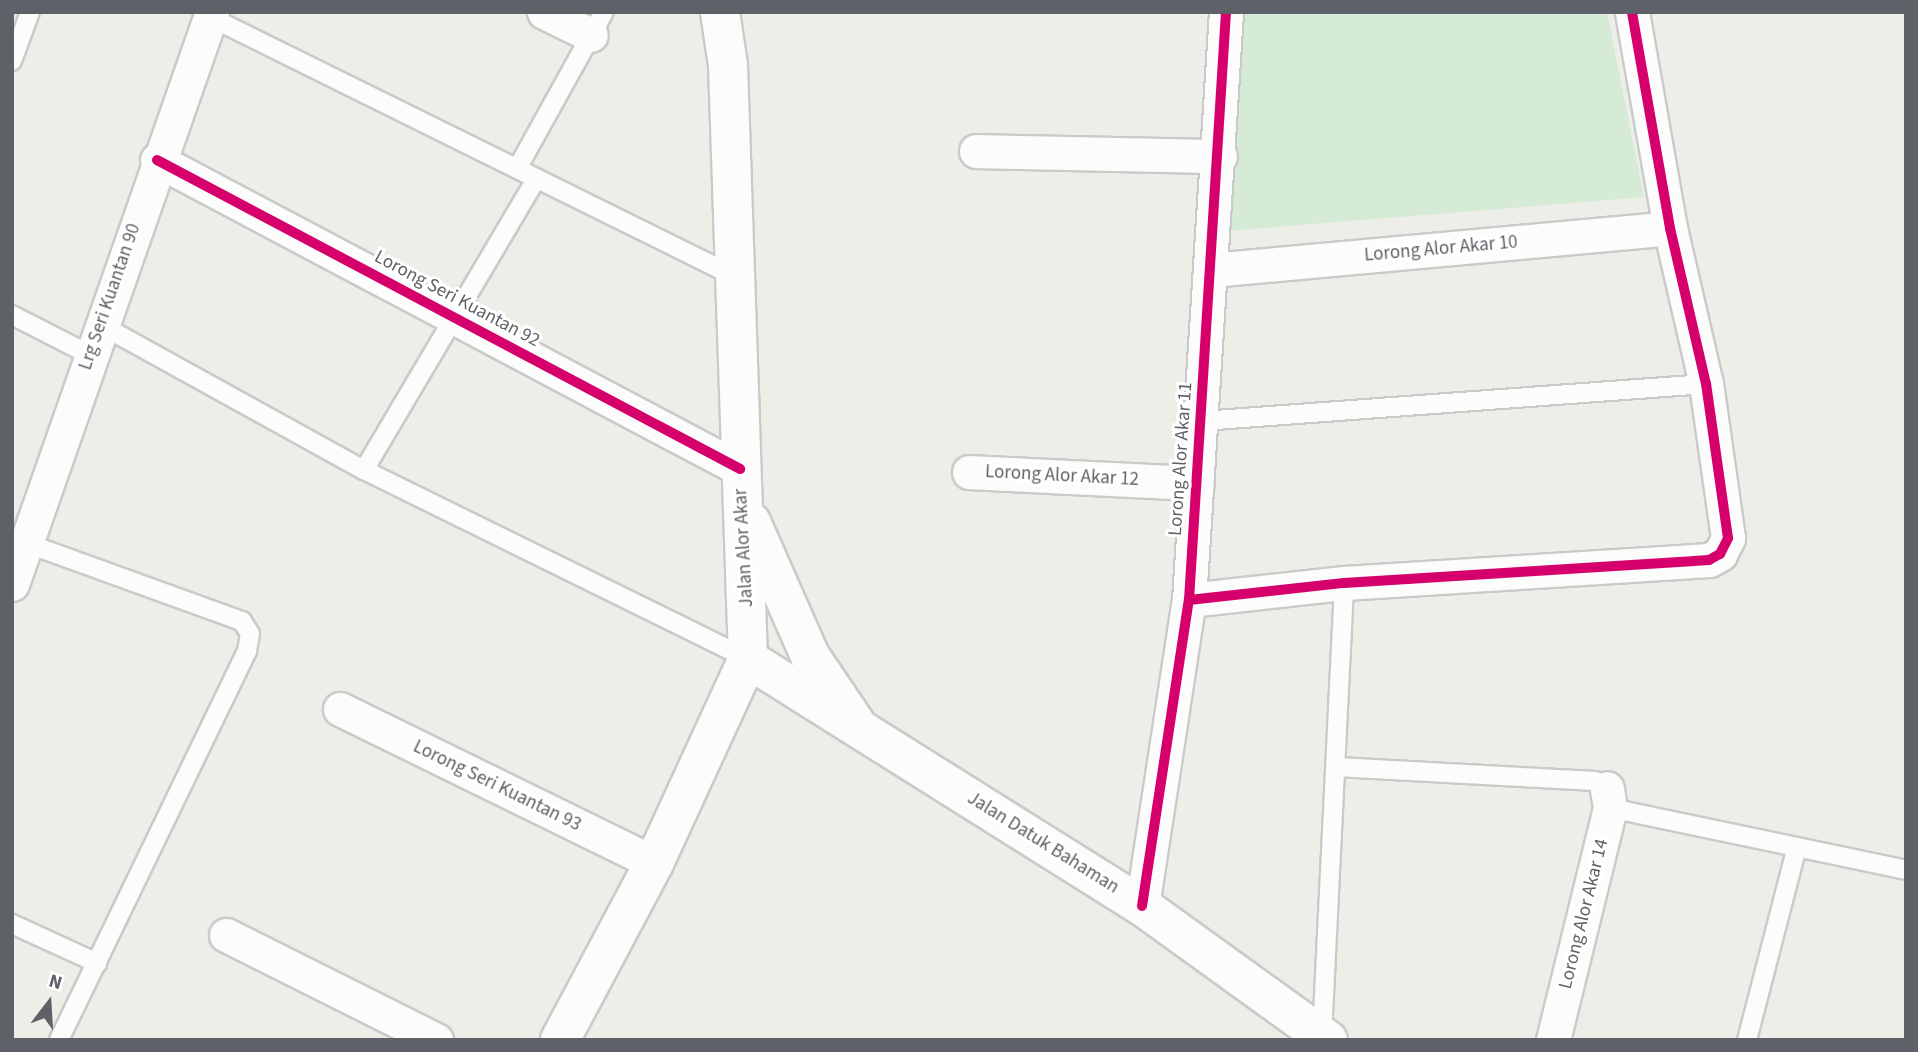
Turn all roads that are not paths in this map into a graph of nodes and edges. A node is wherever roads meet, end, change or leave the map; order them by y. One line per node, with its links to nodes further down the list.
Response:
1 (30, 12): 8 (lane)
2 (544, 12): 7 (street)
3 (720, 12): 16 (main road, Jalan Alor Akar)
4 (1226, 12): 10 (street, Lorong Alor Akar 11)
5 (1632, 12): 14 (street)
6 (211, 15): 11 (street, Lrg Seri Kuantan 90); 12 (lane)
7 (598, 24): 12 (lane)
8 (12, 61)
9 (976, 151): 10 (street)
10 (1220, 156): 15 (street, Lorong Alor Akar 11)
11 (157, 160): 18 (street, Lorong Seri Kuantan 92); 19 (street, Lrg Seri Kuantan 90)
12 (518, 167): 13 (lane)
13 (537, 178): 16 (lane); 18 (lane)
14 (1671, 228): 15 (street, Lorong Alor Akar 10); 20 (street)
15 (1211, 270): 21 (street, Lorong Alor Akar 11)
16 (732, 275): 25 (main road, Jalan Alor Akar)
17 (12, 316): 19 (lane)
18 (454, 317): 22 (lane); 25 (street, Lorong Seri Kuantan 92)
19 (96, 340): 22 (lane); 26 (street, Lrg Seri Kuantan 90)
20 (1706, 384): 21 (lane); 27 (street)
21 (1202, 421): 24 (street, Lorong Alor Akar 11)
22 (364, 470): 30 (lane)
23 (969, 471): 24 (street, Lorong Alor Akar 12)
24 (1197, 483): 29 (street, Lorong Alor Akar 11)
25 (741, 485): 30 (main road, Jalan Alor Akar); 32 (main road)
26 (26, 543): 28 (street, Lrg Seri Kuantan 90); 41 (lane)
27 (1344, 583): 29 (street); 33 (lane)
28 (12, 584)
29 (1189, 600): 38 (street, Lorong Alor Akar 11)
30 (748, 659): 32 (main road, Jalan Datuk Bahaman); 36 (main road, Jalan Alor Akar)
31 (340, 709): 36 (street, Lorong Seri Kuantan 93)
32 (856, 724): 38 (main road, Jalan Datuk Bahaman)
33 (1337, 767): 34 (lane); 42 (lane)
34 (1609, 798): 35 (lane); 46 (street, Lorong Alor Akar 14)
35 (1797, 847): 37 (lane); 47 (lane)
36 (654, 863): 45 (main road, Jalan Alor Akar)
37 (1906, 870)
38 (1142, 906): 42 (main road, Jalan Datuk Bahaman)
39 (12, 924): 41 (lane)
40 (226, 935): 44 (street)
41 (97, 963): 43 (lane)
42 (1323, 1038)
43 (59, 1040)
44 (436, 1040)
45 (560, 1040)
46 (1553, 1040)
47 (1747, 1040)

